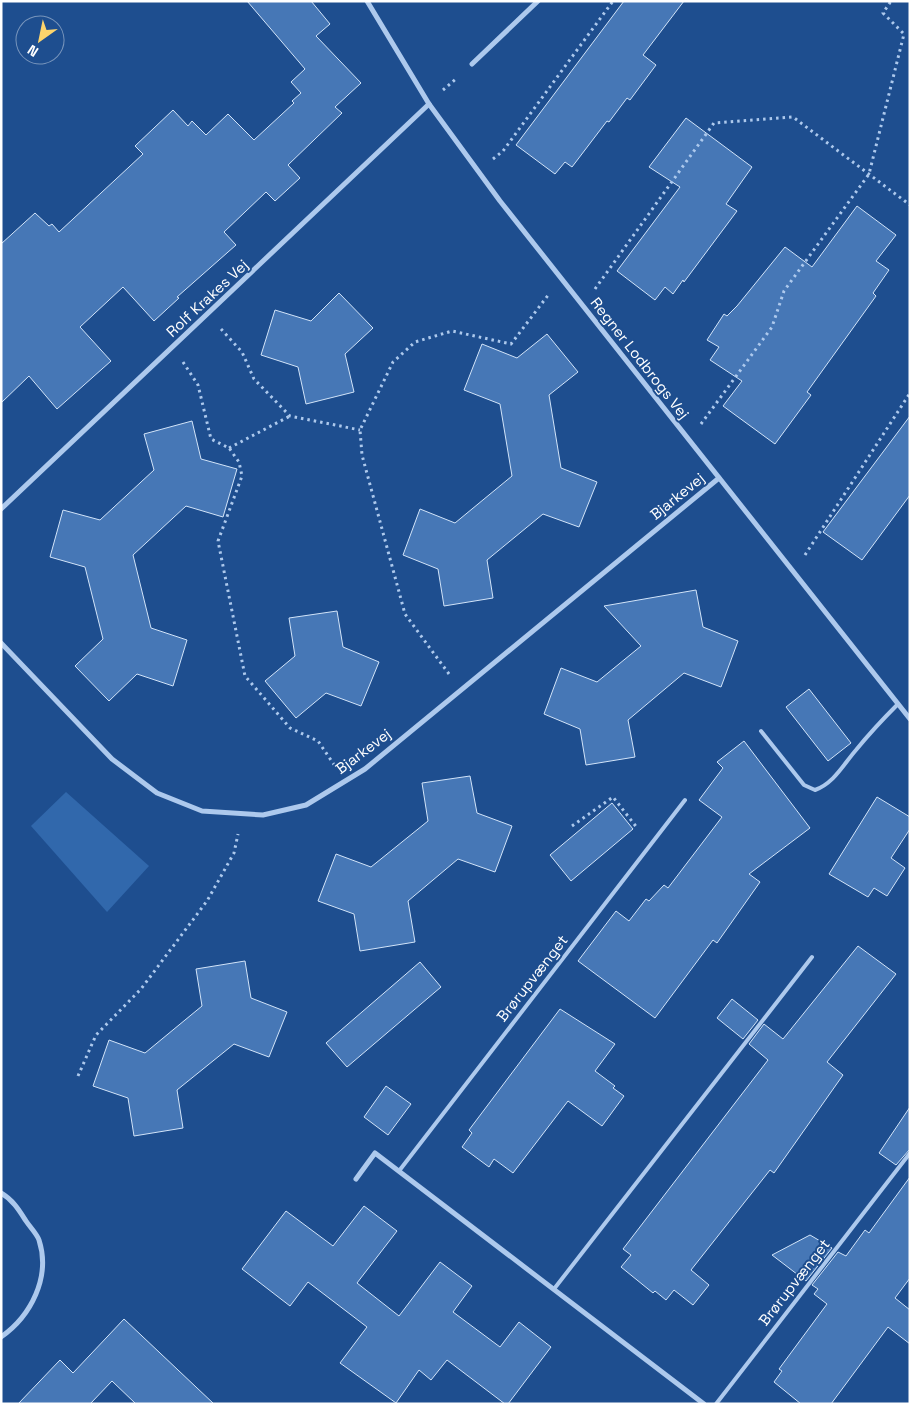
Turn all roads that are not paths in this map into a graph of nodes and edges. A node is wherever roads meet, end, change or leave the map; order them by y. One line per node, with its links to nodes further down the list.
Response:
1 (366, 1): 4 (street, Regner Lodbrogs Vej)
2 (538, 1): 3 (street)
3 (472, 64)
4 (428, 104): 5 (street, Regner Lodbrogs Vej); 6 (street, Rolf Krakes Vej)
5 (719, 478): 7 (street, Bjarkevej); 8 (street, Regner Lodbrogs Vej)
6 (1, 509)
7 (1, 643)
8 (898, 704): 9 (street, Regner Lodbrogs Vej); 10 (lane)
9 (910, 719)
10 (761, 731)
11 (685, 800): 14 (lane, Brørupvænget)
12 (812, 957): 17 (lane)
13 (910, 1153): 20 (lane, Brørupvænget)
14 (399, 1171): 15 (street); 17 (street)
15 (356, 1178)
16 (1, 1193): 18 (street)
17 (554, 1289): 19 (street)
18 (1, 1337)
19 (704, 1404)
20 (716, 1404)

